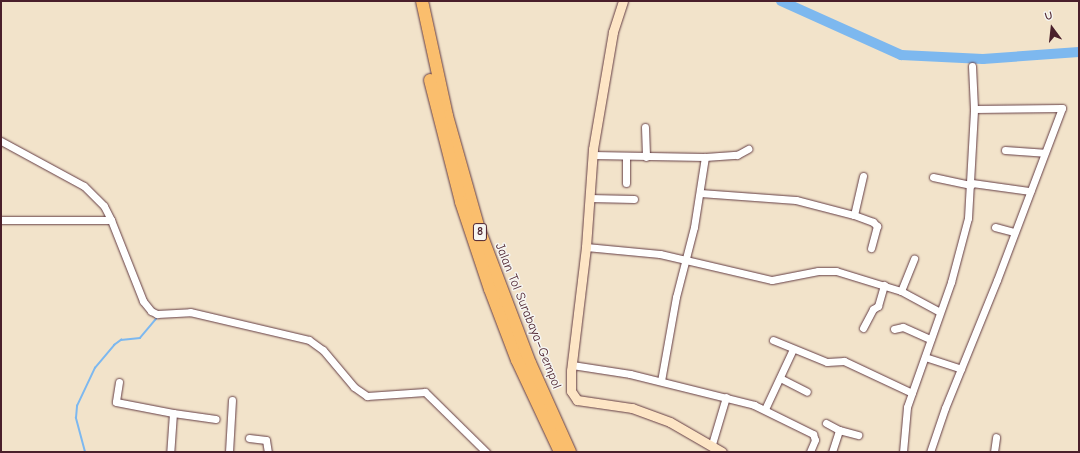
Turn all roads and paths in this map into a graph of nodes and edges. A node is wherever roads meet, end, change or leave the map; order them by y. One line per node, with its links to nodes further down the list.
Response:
1 (413, 1): 63 (highway, Jalan Tol Surabaya–Gempol / 8)
2 (422, 1): 64 (highway, Jalan Tol Surabaya–Gempol / 8)
3 (624, 1): 11 (street)
4 (972, 66): 5 (street)
5 (974, 109): 10 (street); 18 (street)
6 (645, 127): 14 (street)
7 (1, 141): 24 (street)
8 (748, 149): 13 (street)
9 (1005, 150): 10 (street)
10 (1044, 152): 19 (street)
11 (592, 155): 12 (street); 21 (street)
12 (626, 157): 14 (street); 17 (street)
13 (705, 157): 14 (street); 20 (street)
14 (646, 158)
15 (863, 176): 23 (street)
16 (933, 177): 18 (street)
17 (626, 183)
18 (972, 184): 19 (street); 34 (street)
19 (1030, 191): 27 (street)
20 (700, 193): 23 (street); 31 (street)
21 (589, 198): 22 (street); 28 (street)
22 (634, 199)
23 (854, 215): 29 (street)
24 (108, 219): 25 (street); 62 (street)
25 (1, 220)
26 (995, 227): 27 (street)
27 (1014, 232): 42 (street)
28 (586, 247): 31 (street); 41 (street)
29 (871, 248)
30 (914, 258): 33 (street)
31 (686, 260): 32 (street); 44 (street)
32 (884, 285): 33 (street); 35 (street)
33 (901, 291): 34 (street)
34 (940, 312): 37 (street)
35 (863, 328)
36 (894, 329): 37 (street)
37 (930, 339): 40 (street)
38 (773, 340): 39 (street)
39 (794, 349): 43 (street); 47 (street)
40 (924, 357): 42 (street); 47 (street)
41 (572, 365): 44 (street); 58 (street)
42 (961, 369): 69 (street)
43 (780, 378): 46 (street); 50 (street)
44 (661, 381): 48 (street)
45 (119, 382): 51 (street)
46 (807, 392)
47 (912, 393): 68 (street)
48 (726, 397): 50 (street); 58 (street)
49 (232, 400): 60 (street)
50 (765, 409): 66 (street)
51 (174, 413): 52 (street); 59 (street)
52 (216, 419)
53 (826, 423): 54 (street)
54 (838, 430): 55 (street); 67 (street)
55 (858, 435)
56 (996, 436): 70 (street)
57 (249, 438): 61 (street)
58 (710, 448): 65 (street)
59 (170, 452)
60 (229, 452)
61 (268, 452)
62 (486, 452)
63 (560, 452)
64 (570, 452)
65 (722, 452)
66 (810, 452)
67 (832, 452)
68 (903, 452)
69 (930, 452)
70 (994, 452)

